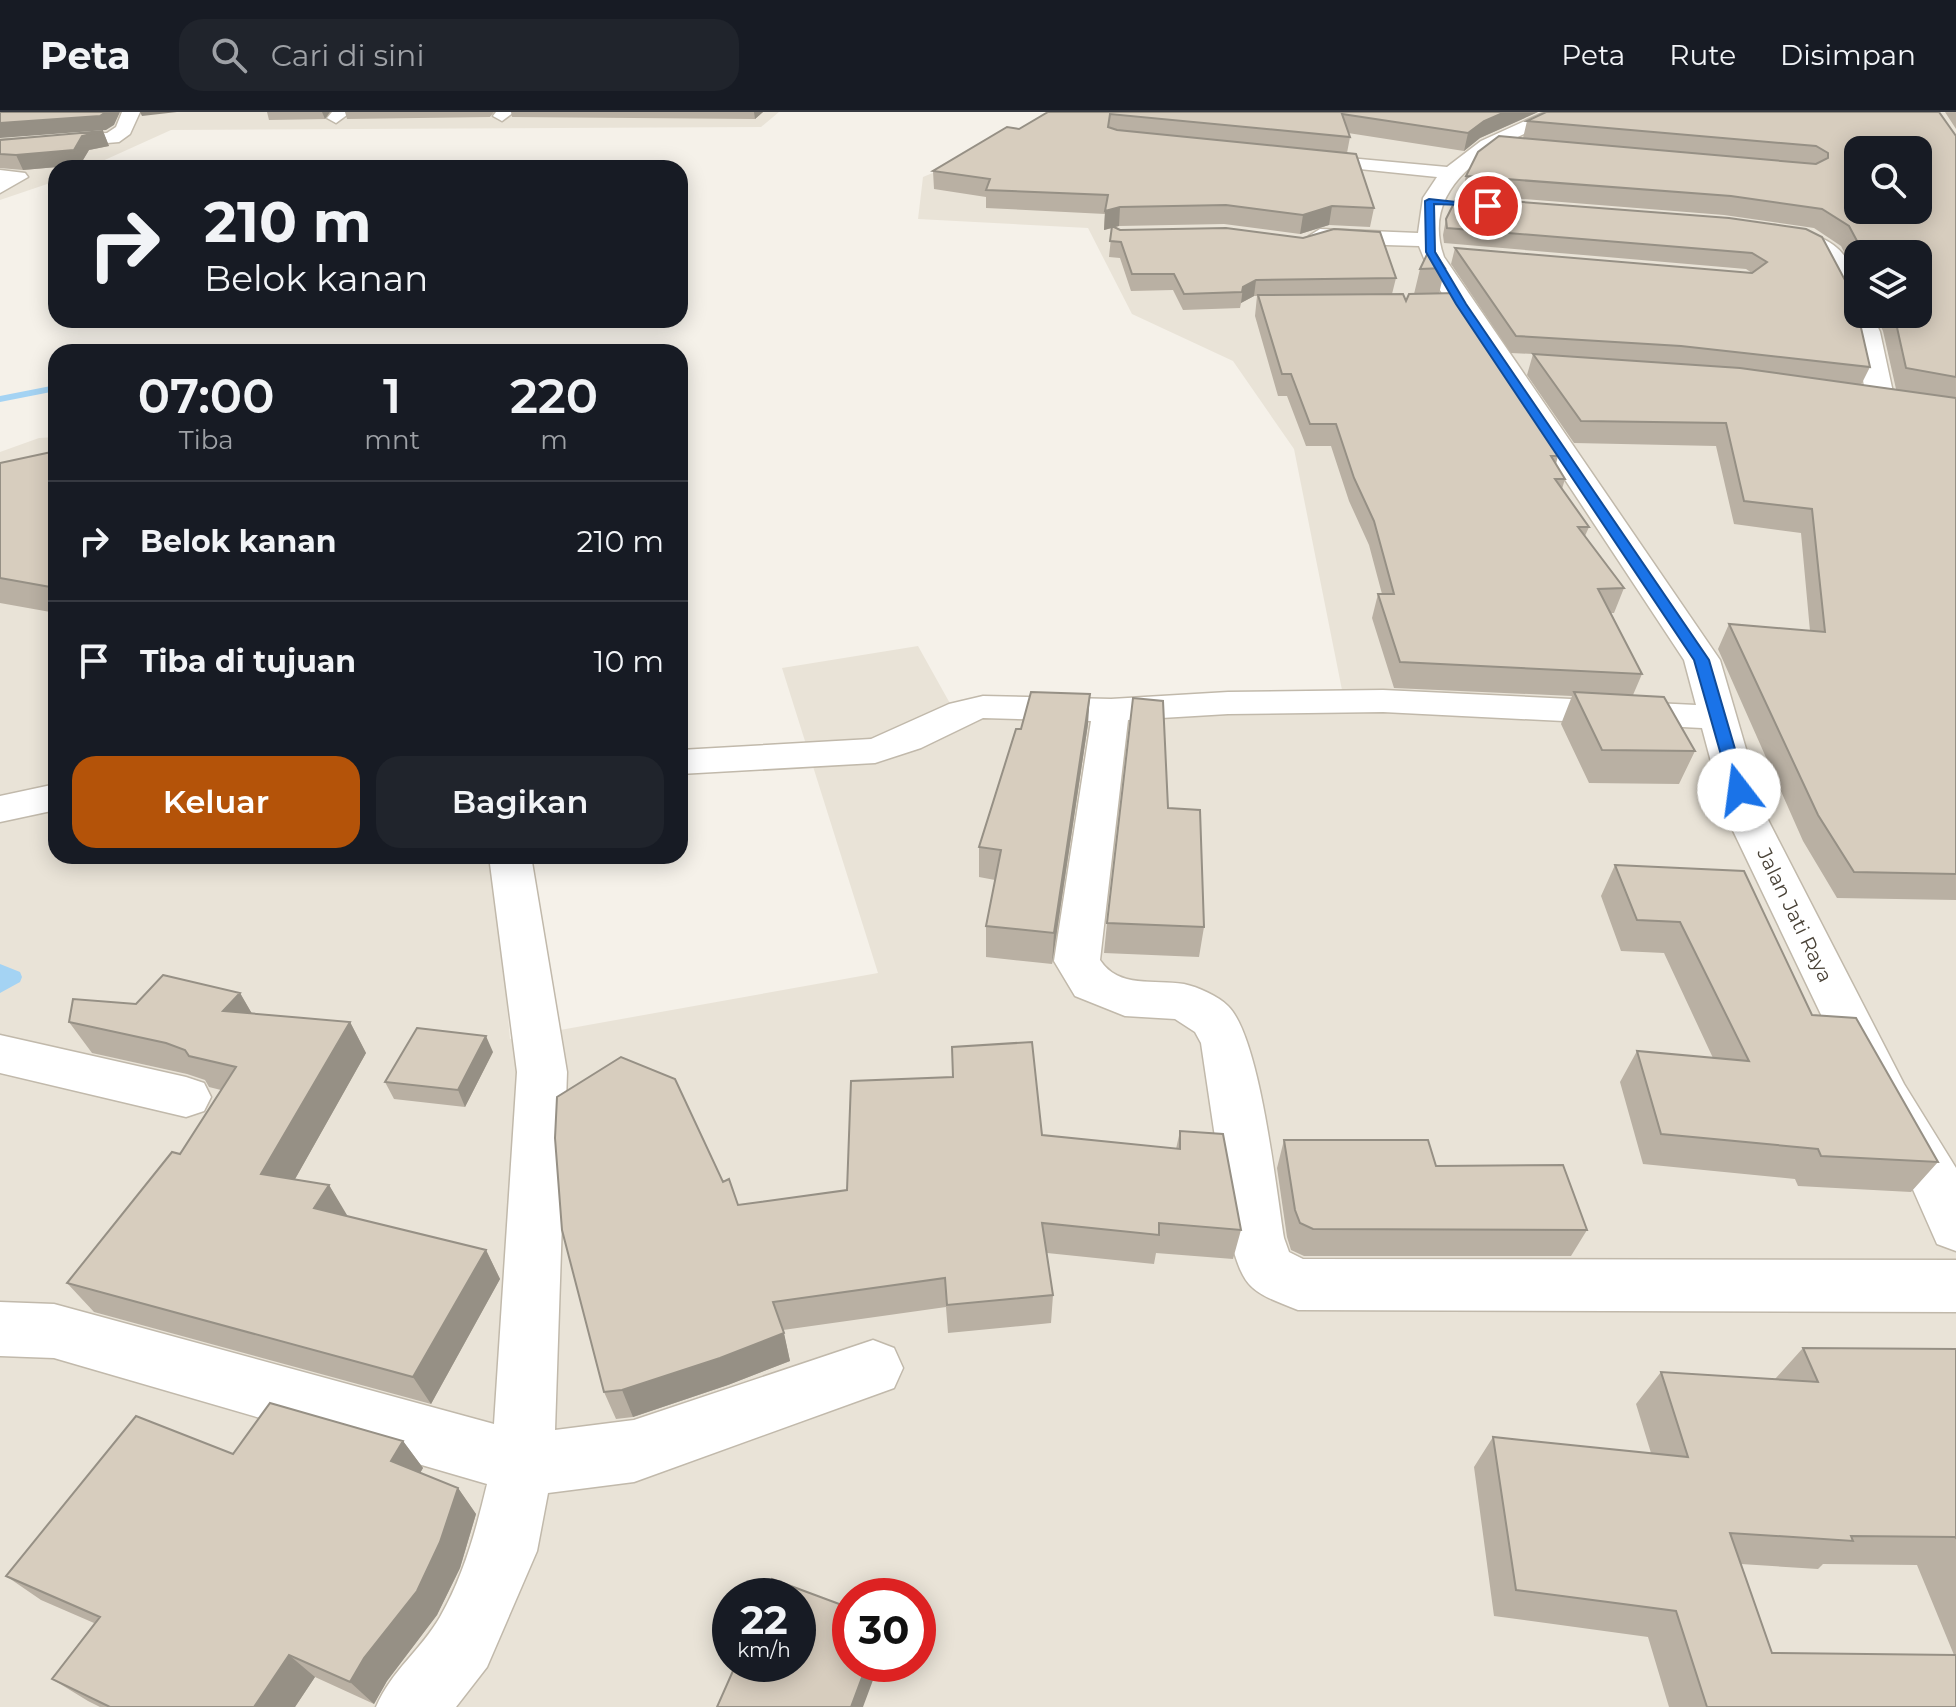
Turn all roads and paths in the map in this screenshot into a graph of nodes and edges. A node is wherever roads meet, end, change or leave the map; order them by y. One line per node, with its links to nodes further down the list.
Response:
1 (131, 112): 4 (street)
2 (1560, 112): 3 (street)
3 (1491, 144): 5 (street); 7 (street)
4 (0, 146)
5 (1523, 147)
6 (1283, 155): 7 (street)
7 (1450, 173): 10 (street)
8 (0, 176): 9 (street)
9 (0, 187)
10 (1429, 201): 11 (street); 14 (street)
11 (1460, 204)
12 (1749, 228): 17 (street)
13 (1308, 251): 14 (street)
14 (1432, 252): 15 (street); 16 (street); 18 (street, Jalan Jati Raya)
15 (1461, 255)
16 (1408, 263)
17 (1844, 281)
18 (1461, 304): 19 (street); 25 (street, Jalan Jati Raya)
19 (1429, 305)
20 (1866, 328): 22 (street)
21 (1851, 393): 22 (street)
22 (1880, 397): 23 (street)
23 (1910, 403)
24 (1111, 710): 25 (street); 26 (street); 33 (street)
25 (1720, 718): 32 (street, Jalan Jati Raya)
26 (688, 762)
27 (48, 799): 28 (street)
28 (0, 809)
29 (511, 864): 36 (street)
30 (4, 1056): 31 (street)
31 (186, 1097)
32 (1956, 1227)
33 (1956, 1286)
34 (0, 1329): 36 (street)
35 (873, 1368): 36 (street)
36 (523, 1463): 37 (street)
37 (411, 1707)

